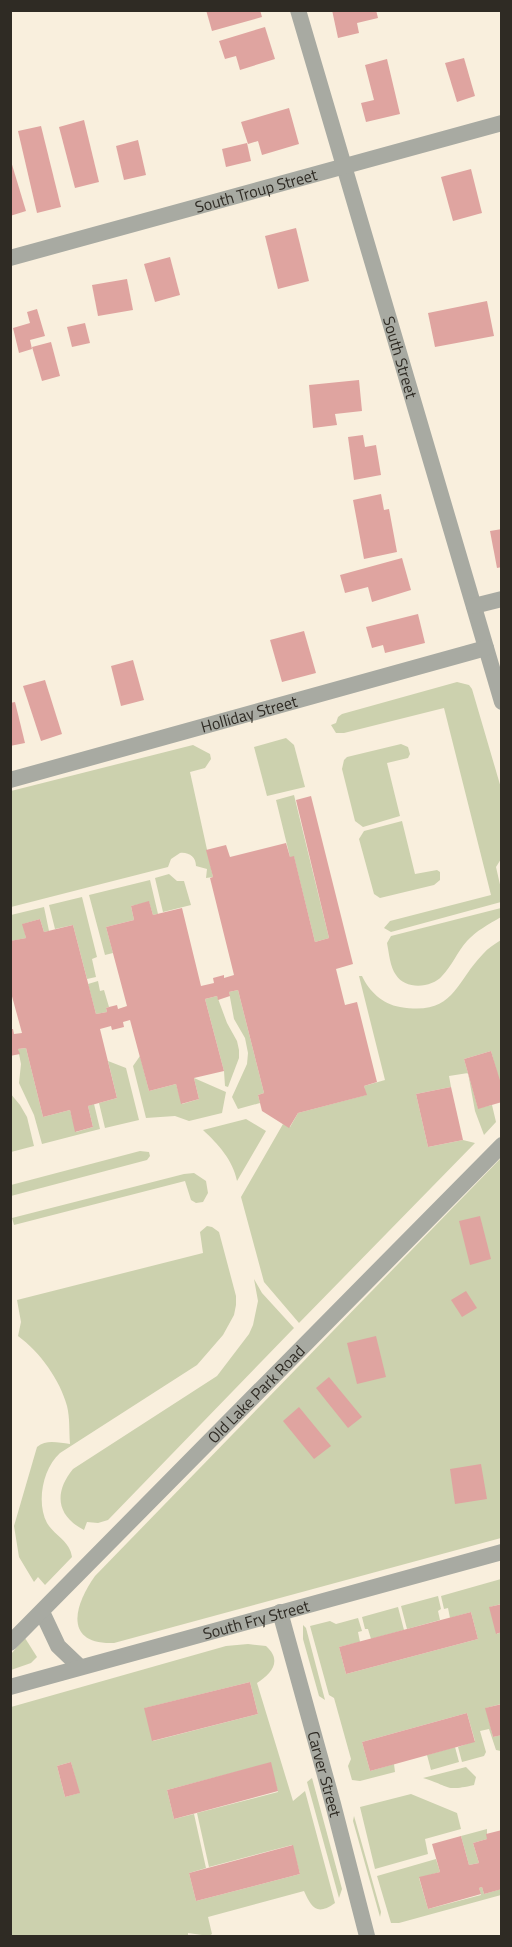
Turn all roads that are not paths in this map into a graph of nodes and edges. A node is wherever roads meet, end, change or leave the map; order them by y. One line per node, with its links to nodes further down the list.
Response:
1 (298, 10): 3 (street, South Street)
2 (501, 123): 3 (street, South Troup Street)
3 (343, 167): 4 (street, South Troup Street); 6 (street, South Street)
4 (10, 258)
5 (501, 599): 6 (street)
6 (474, 606): 7 (street, South Street)
7 (486, 648): 8 (street, South Street); 9 (street, Holliday Street)
8 (501, 702)
9 (10, 780)
10 (501, 1145): 12 (street, Old Lake Park Road)
11 (501, 1552): 13 (street, South Fry Street)
12 (42, 1612): 14 (street, Old Lake Park Road); 15 (street)
13 (280, 1612): 15 (street, South Fry Street); 17 (street, Carver Street)
14 (10, 1643)
15 (80, 1667): 16 (street, South Fry Street)
16 (10, 1687)
17 (367, 1936)

